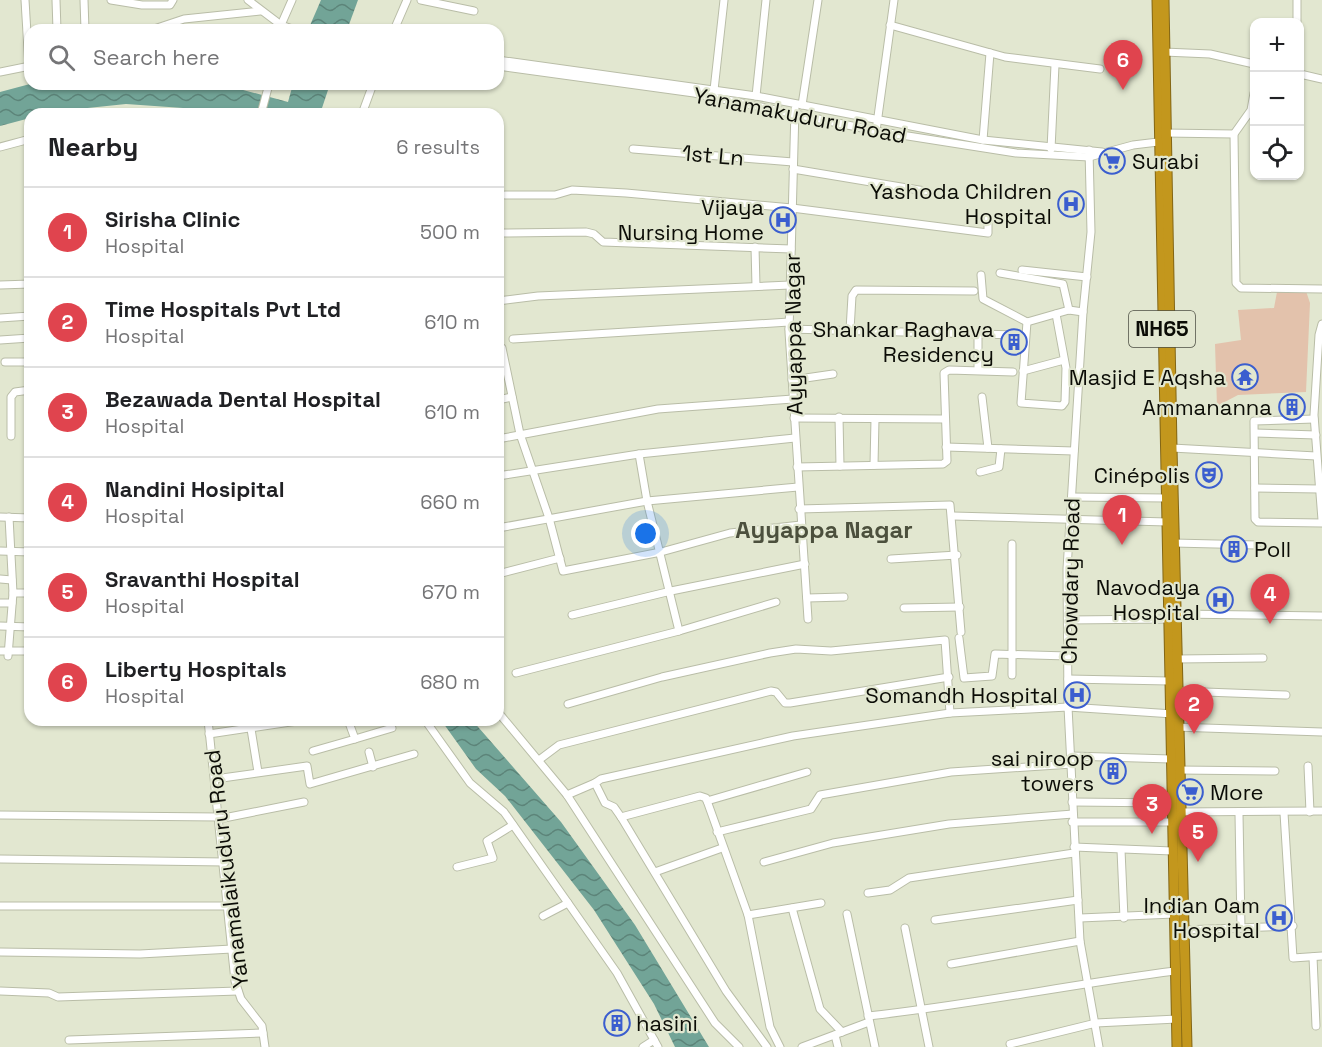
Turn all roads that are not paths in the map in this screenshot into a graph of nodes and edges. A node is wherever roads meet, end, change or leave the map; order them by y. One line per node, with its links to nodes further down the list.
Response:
1 (25, 0): 21 (street)
2 (56, 0): 22 (street)
3 (84, 0): 23 (street)
4 (112, 0): 17 (street)
5 (173, 0): 17 (street)
6 (248, 0): 18 (street)
7 (292, 0): 26 (street)
8 (406, 0): 27 (street)
9 (421, 0): 19 (street)
10 (724, 0): 42 (street)
11 (766, 0): 43 (street)
12 (818, 0): 44 (street, Ayyappa Nagar)
13 (894, 0): 28 (street)
14 (1156, 0): 55 (highway, NH65)
15 (1164, 0): 29 (highway, NH65)
16 (1297, 0): 20 (street)
17 (142, 2)
18 (260, 10): 24 (street); 25 (street)
19 (474, 11)
20 (1297, 18)
21 (26, 24)
22 (57, 24)
23 (85, 24)
24 (169, 24)
25 (276, 24)
26 (282, 24)
27 (396, 24)
28 (890, 25): 30 (street); 49 (street)
29 (1164, 52): 32 (street); 51 (highway, NH65)
30 (990, 53): 33 (street); 53 (street)
31 (504, 61): 42 (street, Yanamakuduru Road)
32 (1250, 63)
33 (1055, 65): 36 (street); 57 (street)
34 (504, 67): 48 (street, Yanamakuduru Road)
35 (24, 68): 37 (street)
36 (1100, 69)
37 (0, 72)
38 (1304, 75): 39 (street)
39 (1322, 79)
40 (267, 90): 45 (street)
41 (371, 90): 46 (street)
42 (714, 90): 43 (street, Yanamakuduru Road)
43 (756, 96): 44 (street, Yanamakuduru Road)
44 (799, 104): 48 (street, Ayyappa Nagar); 49 (street, Yanamakuduru Road)
45 (263, 108)
46 (364, 108)
47 (1250, 111): 52 (street)
48 (795, 113): 50 (street, Yanamakuduru Road); 60 (street, Ayyappa Nagar)
49 (876, 120): 50 (street); 53 (street, Yanamakuduru Road)
50 (876, 131): 59 (street, Yanamakuduru Road)
51 (1165, 133): 52 (street); 97 (highway, NH65)
52 (1234, 134): 76 (street)
53 (982, 140): 57 (street, Yanamakuduru Road)
54 (24, 141): 56 (street)
55 (1158, 142): 59 (street, Yanamakuduru Road); 97 (highway, NH65)
56 (0, 147)
57 (1052, 148): 59 (street, Yanamakuduru Road)
58 (633, 149): 60 (street, 1st Ln)
59 (1089, 154): 71 (street, Chowdary Road)
60 (793, 166): 61 (street, 1st Ln); 63 (street, Ayyappa Nagar)
61 (926, 191)
62 (505, 195): 63 (street)
63 (792, 208): 64 (street); 67 (street, Ayyappa Nagar)
64 (988, 219)
65 (504, 233): 66 (street)
66 (755, 247): 67 (street); 75 (street)
67 (791, 249): 74 (street, Ayyappa Nagar)
68 (1022, 270): 71 (street)
69 (1000, 273): 79 (street)
70 (981, 275): 84 (street)
71 (1087, 277): 80 (street, Chowdary Road)
72 (24, 284): 73 (street)
73 (0, 285)
74 (790, 285): 75 (street); 86 (street, Ayyappa Nagar)
75 (756, 286): 78 (street)
76 (1322, 289)
77 (974, 291): 87 (street)
78 (504, 300)
79 (1069, 310): 80 (street); 81 (street)
80 (1083, 312): 98 (street, Chowdary Road)
81 (1056, 314): 84 (street); 96 (street)
82 (24, 316): 83 (street)
83 (0, 318)
84 (1027, 322): 100 (street)
85 (1322, 324): 109 (street)
86 (789, 325): 87 (street); 91 (street); 103 (street, Ayyappa Nagar)
87 (850, 330): 88 (street)
88 (978, 333): 89 (street); 99 (street)
89 (1017, 335)
90 (24, 338): 92 (street)
91 (513, 339)
92 (0, 340)
93 (504, 358): 105 (street)
94 (5, 362): 95 (street)
95 (24, 362)
96 (1065, 364): 98 (street); 100 (street); 100 (street)
97 (1167, 368): 122 (highway, NH65); 138 (highway, NH65)
98 (1080, 369): 124 (street, Chowdary Road)
99 (978, 370): 101 (street); 113 (street)
100 (1023, 371)
101 (1013, 372)
102 (833, 374): 103 (street)
103 (792, 380): 108 (street, Ayyappa Nagar)
104 (24, 391): 117 (street)
105 (512, 397): 107 (street); 115 (street)
106 (982, 397): 121 (street)
107 (504, 399)
108 (793, 399): 111 (street, Ayyappa Nagar); 115 (street)
109 (1317, 416): 114 (street); 116 (street); 127 (street)
110 (839, 417): 111 (street); 112 (street); 129 (street)
111 (794, 418): 119 (street, Ayyappa Nagar)
112 (874, 419): 113 (street); 128 (street)
113 (944, 419): 120 (street)
114 (1255, 433): 116 (street); 125 (street)
115 (520, 434): 118 (street); 131 (street)
116 (1316, 435): 127 (street)
117 (11, 436)
118 (504, 438)
119 (795, 438): 126 (street); 130 (street, Ayyappa Nagar)
120 (946, 447): 121 (street); 128 (street)
121 (988, 448): 123 (street)
122 (1172, 448): 125 (street); 151 (highway, NH65)
123 (1000, 449): 124 (street); 132 (street)
124 (1074, 451): 137 (street, Chowdary Road)
125 (1255, 451): 127 (street); 135 (street)
126 (639, 454): 131 (street); 139 (street)
127 (1319, 454): 136 (street)
128 (874, 465): 129 (street)
129 (840, 466): 130 (street)
130 (797, 467): 134 (street, Ayyappa Nagar)
131 (532, 470): 133 (street); 145 (street)
132 (980, 472)
133 (504, 475)
134 (798, 487): 139 (street); 140 (street, Ayyappa Nagar)
135 (1255, 488): 136 (street); 147 (street)
136 (1321, 488): 147 (street)
137 (1072, 497): 138 (street); 146 (street, Chowdary Road)
138 (1167, 498): 148 (highway, NH65)
139 (648, 501): 145 (street); 157 (street)
140 (799, 510): 141 (street); 149 (street, Ayyappa Nagar)
141 (953, 516): 146 (street); 158 (street)
142 (0, 517): 143 (street)
143 (9, 518): 144 (street); 155 (street)
144 (24, 518)
145 (549, 518): 150 (street); 159 (street)
146 (1070, 518): 148 (street); 180 (street, Chowdary Road)
147 (1322, 521)
148 (1167, 522): 179 (highway, NH65)
149 (801, 525): 157 (street); 161 (street, Ayyappa Nagar)
150 (504, 527)
151 (1174, 543): 153 (street); 175 (highway, NH65)
152 (1012, 544): 188 (street)
153 (1257, 546)
154 (0, 551): 155 (street)
155 (10, 552): 156 (street); 164 (street)
156 (24, 552)
157 (661, 552): 159 (street); 165 (street)
158 (957, 555): 160 (street); 173 (street)
159 (560, 558): 162 (street)
160 (891, 559)
161 (805, 564): 165 (street); 169 (street, Ayyappa Nagar)
162 (504, 572)
163 (0, 579): 164 (street)
164 (12, 580): 166 (street)
165 (671, 591): 176 (street); 184 (street)
166 (13, 593): 167 (street); 172 (street)
167 (24, 593)
168 (844, 597): 169 (street)
169 (807, 598): 178 (street, Ayyappa Nagar)
170 (776, 602): 184 (street)
171 (0, 603): 172 (street)
172 (12, 603): 182 (street)
173 (960, 607): 174 (street); 188 (street)
174 (904, 608)
175 (1177, 614): 177 (street); 191 (highway, NH65)
176 (572, 615)
177 (1322, 616)
178 (808, 619)
179 (1168, 619): 180 (street); 196 (highway, NH65)
180 (1068, 620): 189 (street, Chowdary Road)
181 (0, 626): 182 (street)
182 (10, 626): 183 (street); 187 (street)
183 (24, 627)
184 (679, 631): 192 (street)
185 (0, 651): 187 (street)
186 (24, 652): 187 (street)
187 (8, 653)
188 (1011, 655): 189 (street); 193 (street)
189 (1068, 656): 195 (street, Chowdary Road)
190 (1263, 658): 191 (street)
191 (1177, 659): 197 (highway, NH65)
192 (516, 673)
193 (1012, 675)
194 (949, 677): 199 (street); 201 (street); 218 (street)
195 (1068, 679): 196 (street); 200 (street, Chowdary Road)
196 (1169, 681): 202 (highway, NH65)
197 (1178, 691): 198 (street); 202 (highway, NH65)
198 (1286, 695)
199 (568, 705)
200 (1068, 707): 201 (street); 202 (street); 219 (street, Chowdary Road)
201 (950, 713): 227 (street)
202 (1174, 714): 208 (highway, NH65)
203 (504, 719): 218 (street)
204 (208, 726): 212 (street, Yanamalaikuduru Road)
205 (269, 726): 210 (street)
206 (350, 726): 213 (street)
207 (429, 726): 243 (street)
208 (1175, 727): 211 (street); 217 (highway, NH65); 222 (highway, NH65)
209 (392, 728): 213 (street)
210 (251, 729): 212 (street); 224 (street)
211 (1322, 732)
212 (209, 735): 226 (street, Yanamalaikuduru Road)
213 (355, 739): 214 (street)
214 (313, 752)
215 (369, 752): 220 (street)
216 (414, 754): 220 (street)
217 (1170, 759): 219 (street); 232 (highway, NH65)
218 (539, 760): 228 (street)
219 (1072, 760): 231 (street, Chowdary Road); 244 (street)
220 (373, 766): 224 (street)
221 (1308, 766): 235 (street)
222 (1179, 770): 223 (street); 234 (highway, NH65)
223 (1275, 771)
224 (258, 772): 226 (street)
225 (807, 772): 229 (street)
226 (215, 779): 240 (street, Yanamalaikuduru Road)
227 (596, 783): 228 (street); 239 (street)
228 (567, 795): 294 (street)
229 (707, 801): 239 (street); 244 (street)
230 (304, 802): 240 (street)
231 (1072, 802): 232 (street); 241 (street, Chowdary Road)
232 (1171, 803): 242 (highway, NH65)
233 (1322, 811): 235 (street)
234 (1181, 812): 237 (street); 271 (highway, NH65)
235 (1310, 812): 236 (street)
236 (1284, 813): 237 (street); 268 (street)
237 (1239, 814): 270 (street)
238 (0, 815): 240 (street)
239 (621, 817): 253 (street)
240 (219, 818): 250 (street, Yanamalaikuduru Road)
241 (1073, 818): 242 (street); 246 (street, Chowdary Road); 251 (street)
242 (1172, 822): 248 (highway, NH65)
243 (513, 825): 252 (street); 256 (street)
244 (717, 832): 245 (street)
245 (722, 848): 253 (street); 262 (street)
246 (1074, 850): 247 (street); 254 (street); 255 (street, Chowdary Road)
247 (1121, 850): 248 (street); 266 (street)
248 (1172, 851): 263 (highway, NH65)
249 (0, 859): 250 (street)
250 (225, 862): 259 (street, Yanamalaikuduru Road)
251 (764, 862)
252 (457, 867)
253 (655, 872): 295 (street)
254 (868, 893)
255 (1078, 900): 265 (street, Chowdary Road); 267 (street)
256 (568, 903): 264 (street); 290 (street)
257 (821, 903): 260 (street)
258 (0, 906): 259 (street)
259 (228, 906): 273 (street, Yanamalaikuduru Road)
260 (792, 908): 262 (street); 287 (street)
261 (847, 914): 283 (street)
262 (748, 915): 296 (street)
263 (1173, 915): 266 (street); 278 (highway, NH65)
264 (543, 916)
265 (1080, 918): 266 (street); 272 (street, Chowdary Road)
266 (1124, 918)
267 (935, 921)
268 (1293, 926): 270 (street); 276 (street)
269 (905, 928): 282 (street)
270 (1241, 928): 271 (street)
271 (1184, 930): 303 (highway, NH65)
272 (1080, 941): 277 (street); 279 (street, Chowdary Road)
273 (232, 949): 274 (street); 281 (street, Yanamalaikuduru Road)
274 (0, 952)
275 (1322, 956): 276 (street)
276 (1313, 957): 286 (street)
277 (951, 964)
278 (1175, 971): 279 (street); 284 (highway, NH65)
279 (1086, 982): 282 (street); 285 (street, Chowdary Road)
280 (0, 991): 281 (street)
281 (238, 991): 288 (street, Yanamalaikuduru Road)
282 (921, 1011): 283 (street); 300 (street)
283 (869, 1019): 287 (street); 299 (street)
284 (1177, 1019): 285 (street); 302 (highway, NH65)
285 (1096, 1023): 291 (street); 301 (street, Chowdary Road)
286 (1316, 1026)
287 (838, 1033): 297 (street); 298 (street)
288 (263, 1034): 289 (street); 292 (street, Yanamalaikuduru Road)
289 (69, 1040)
290 (656, 1044): 293 (street)
291 (1010, 1044)
292 (265, 1047)
293 (643, 1047)
294 (739, 1047)
295 (767, 1047)
296 (780, 1047)
297 (802, 1047)
298 (838, 1047)
299 (875, 1047)
300 (928, 1047)
301 (1099, 1047)
302 (1177, 1047)
303 (1187, 1047)

